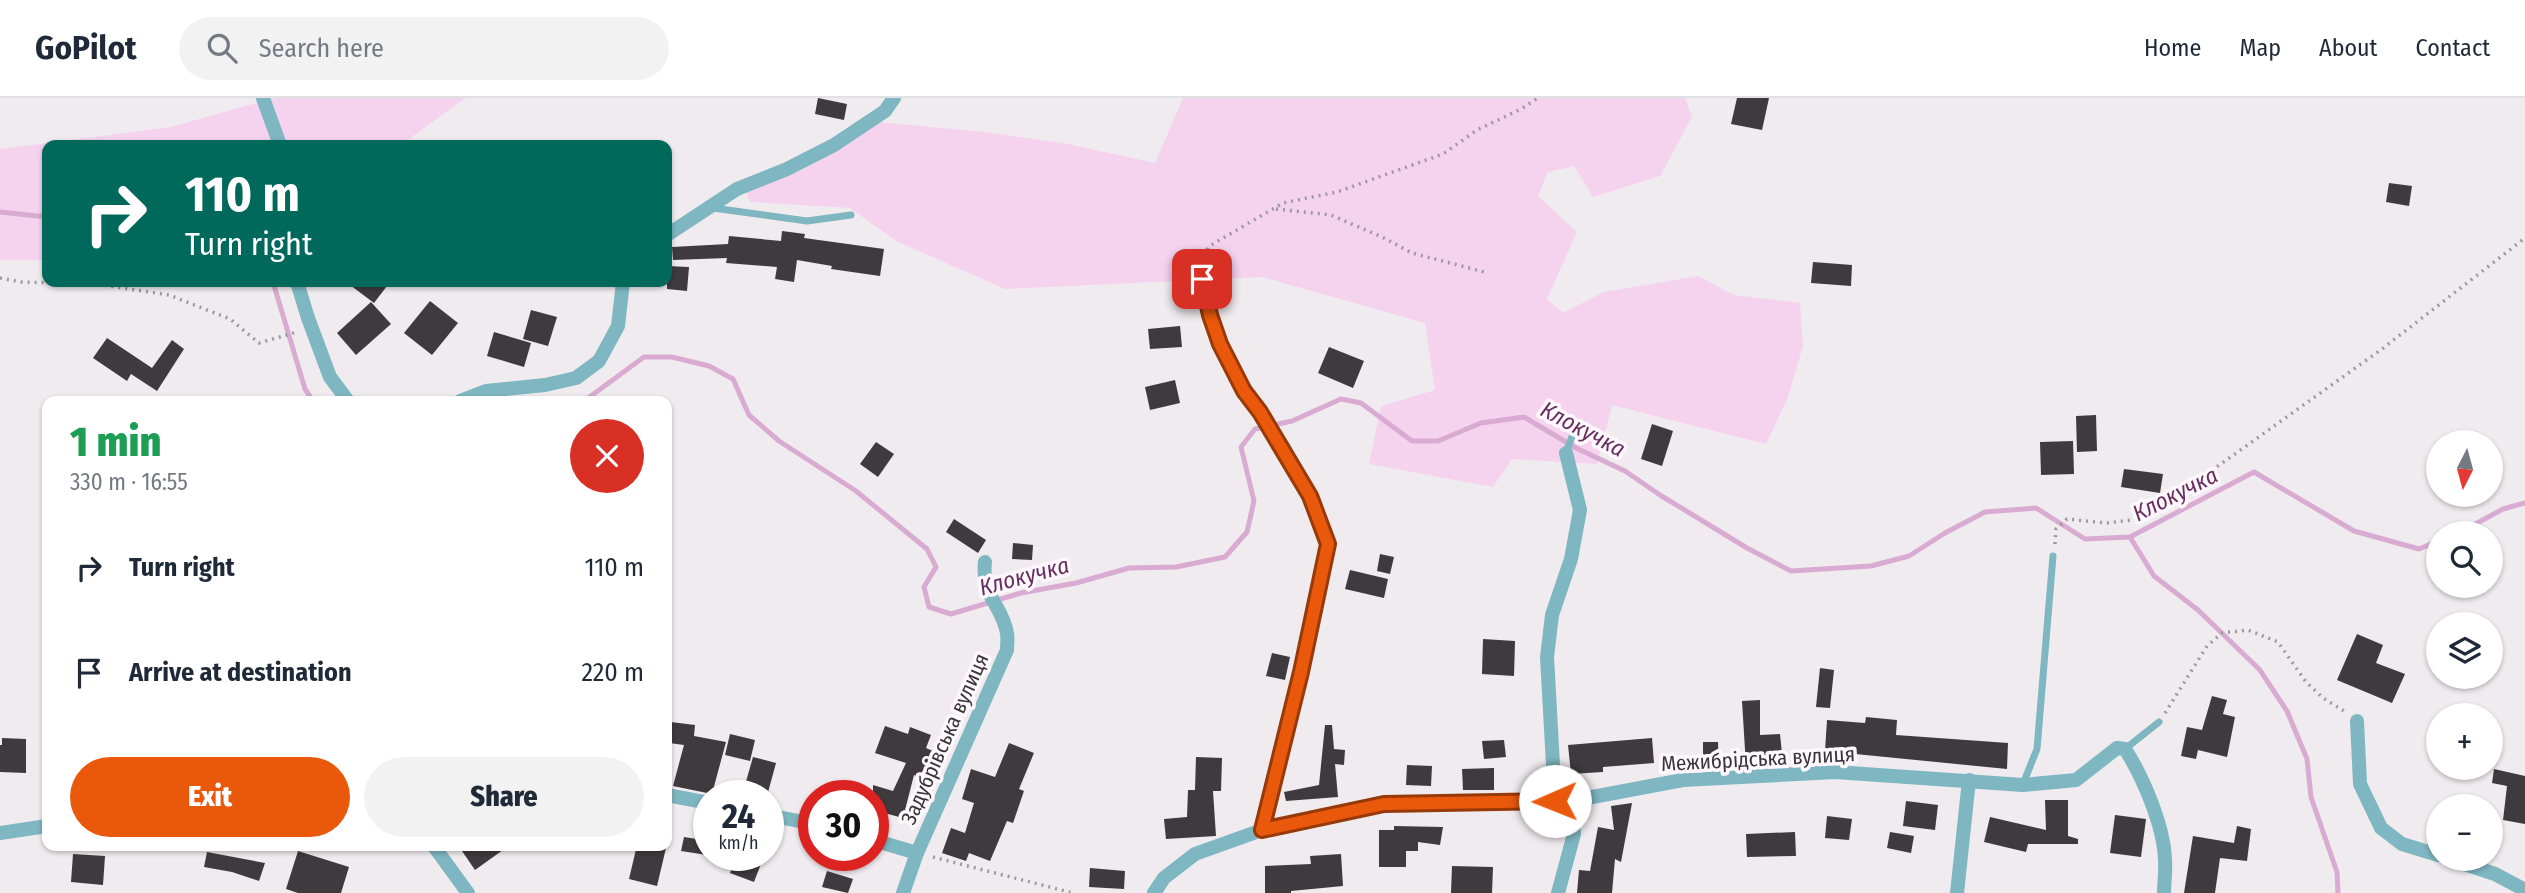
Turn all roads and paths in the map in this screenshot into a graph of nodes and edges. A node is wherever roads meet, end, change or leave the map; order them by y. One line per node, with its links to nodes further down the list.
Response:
1 (263, 98): 4 (street)
2 (894, 98): 5 (street)
3 (1538, 98): 6 (path)
4 (278, 140)
5 (709, 207): 7 (lane); 8 (street)
6 (1274, 208): 10 (path); 12 (path)
7 (851, 215)
8 (672, 232)
9 (2525, 238): 23 (path)
10 (1488, 273)
11 (0, 278): 13 (path)
12 (1202, 279): 21 (lane)
13 (42, 283)
14 (116, 287): 17 (path)
15 (299, 287): 18 (street)
16 (622, 287): 19 (street)
17 (302, 331)
18 (344, 396)
19 (473, 396)
20 (1577, 422): 22 (lane)
21 (1276, 440): 36 (street)
22 (1566, 453): 33 (street)
23 (2056, 529)
24 (2053, 556): 30 (lane)
25 (985, 562): 41 (street, Задубрівська вулиця)
26 (2357, 721): 27 (path); 40 (street)
27 (2159, 722): 28 (lane)
28 (2125, 749): 30 (street, Межибрідська вулиця); 50 (street)
29 (1969, 780): 30 (street, Межибрідська вулиця); 34 (street, Межибрідська вулиця); 49 (street)
30 (2023, 785)
31 (672, 796): 32 (street)
32 (693, 800)
33 (1555, 801): 34 (street, Межибрідська вулиця); 36 (street, Межибрідська вулиця)
34 (1570, 801): 48 (street)
35 (42, 827): 37 (street)
36 (1262, 830): 47 (street, Межибрідська вулиця)
37 (0, 833)
38 (889, 845): 41 (street)
39 (437, 851): 44 (street)
40 (2426, 851)
41 (917, 853): 45 (street, Задубрівська вулиця); 46 (path)
42 (2486, 871): 43 (street)
43 (2525, 890)
44 (468, 893)
45 (903, 893)
46 (1073, 893)
47 (1154, 893)
48 (1559, 893)
49 (1957, 893)
50 (2164, 893)

